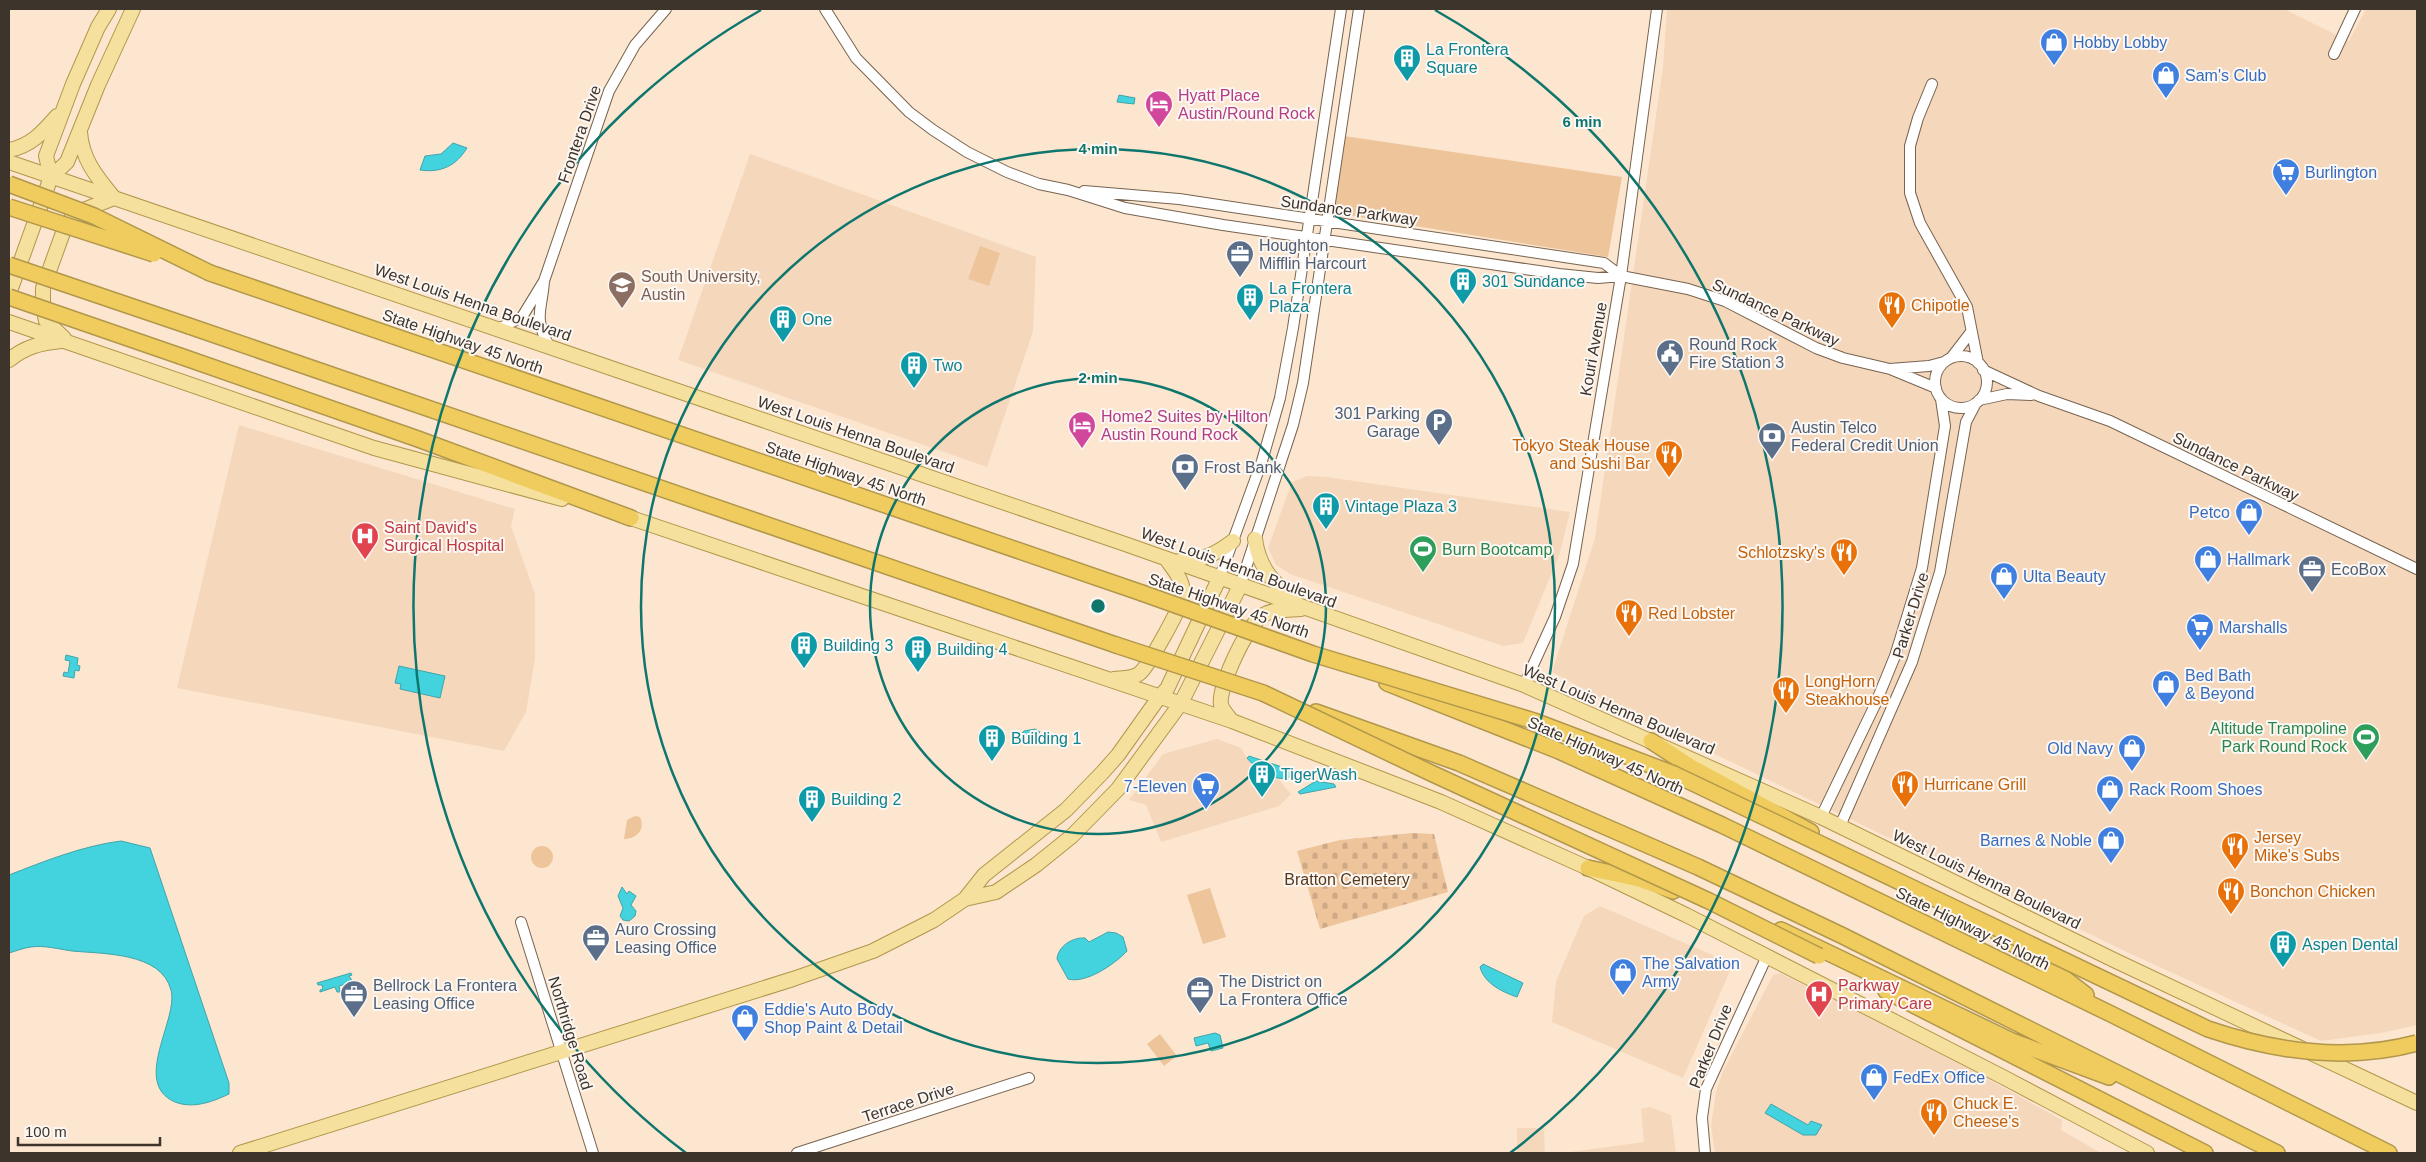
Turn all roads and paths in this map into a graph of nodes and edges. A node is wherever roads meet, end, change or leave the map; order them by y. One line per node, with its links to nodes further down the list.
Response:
1 (109, 9): 11 (main road)
2 (133, 9): 12 (main road)
3 (666, 9): 27 (street, Frontera Drive)
4 (825, 9): 17 (street, Sundance Parkway)
5 (1341, 9): 20 (street)
6 (1359, 9): 21 (street)
7 (1657, 9): 26 (street, Kouri Avenue)
8 (2355, 9): 9 (street)
9 (2334, 54)
10 (1932, 84): 31 (street)
11 (62, 110): 13 (main road); 15 (main road)
12 (80, 127): 15 (main road); 18 (main road)
13 (9, 150)
14 (9, 162): 15 (main road, West Louis Henna Boulevard)
15 (51, 177): 18 (main road, West Louis Henna Boulevard); 28 (main road)
16 (9, 184): 25 (highway, bridge)
17 (1068, 190): 20 (street, Sundance Parkway); 22 (street, Sundance Parkway)
18 (114, 198): 30 (main road, West Louis Henna Boulevard); 32 (main road)
19 (9, 207): 25 (highway, State Highway 45 North, bridge)
20 (1310, 219): 21 (street, Sundance Parkway); 22 (street)
21 (1327, 222): 23 (street); 26 (street, Sundance Parkway)
22 (1307, 237): 23 (street, Sundance Parkway); 46 (street)
23 (1324, 240): 26 (street, Sundance Parkway); 45 (street)
24 (9, 264): 57 (highway, bridge)
25 (210, 273): 52 (highway, State Highway 45 North, bridge)
26 (1621, 276): 37 (street, Sundance Parkway); 56 (street, Kouri Avenue)
27 (544, 281): 30 (street); 33 (street)
28 (9, 295): 44 (highway, bridge)
29 (9, 322): 32 (main road)
30 (498, 329): 33 (main road, West Louis Henna Boulevard)
31 (1971, 332): 35 (street); 36 (street)
32 (67, 341): 34 (main road); 44 (main road)
33 (549, 346): 47 (main road, West Louis Henna Boulevard)
34 (9, 360)
35 (1948, 360): 36 (street); 37 (street, Sundance Parkway); 38 (street)
36 (1980, 366): 39 (street, Sundance Parkway); 41 (street)
37 (1890, 370): 38 (street, Sundance Parkway)
38 (1936, 388): 40 (street)
39 (2039, 396): 41 (street, Sundance Parkway); 48 (street, Sundance Parkway)
40 (1941, 399): 41 (street); 42 (street, Parker Drive)
41 (1978, 401): 43 (street, Parker Drive)
42 (1933, 508): 43 (street); 53 (street, Parker Drive)
43 (1950, 511): 54 (street, Parker Drive)
44 (631, 518): 55 (main road)
45 (1255, 539): 50 (street); 51 (main road)
46 (1232, 541): 47 (main road); 49 (street)
47 (1167, 560): 49 (main road, West Louis Henna Boulevard); 55 (main road)
48 (2417, 569)
49 (1219, 579): 50 (main road, West Louis Henna Boulevard); 58 (main road)
50 (1240, 586): 51 (main road, West Louis Henna Boulevard); 59 (main road)
51 (1304, 609): 56 (main road, West Louis Henna Boulevard); 60 (main road)
52 (1313, 654): 70 (highway, State Highway 45 North, bridge); 71 (highway, bridge)
53 (1895, 656): 54 (street); 63 (street, Parker Drive)
54 (1912, 662): 65 (street, Parker Drive)
55 (1111, 679): 58 (main road)
56 (1524, 685): 61 (main road, West Louis Henna Boulevard)
57 (1263, 693): 74 (highway, bridge); 81 (highway, bridge)
58 (1160, 696): 59 (main road); 62 (main road)
59 (1182, 703): 60 (main road); 64 (main road)
60 (1232, 721): 66 (main road)
61 (1651, 740): 63 (main road, West Louis Henna Boulevard); 70 (highway)
62 (1066, 810): 64 (main road); 67 (main road)
63 (1821, 817): 65 (main road, West Louis Henna Boulevard)
64 (1083, 825): 67 (main road)
65 (1840, 826): 75 (main road, West Louis Henna Boulevard)
66 (1588, 868): 69 (main road); 74 (highway)
67 (965, 899): 72 (main road)
68 (521, 922): 72 (street, Northridge Road)
69 (1767, 956): 79 (street, Parker Drive); 80 (main road)
70 (2111, 1014): 83 (highway, State Highway 45 North)
71 (2417, 1043)
72 (561, 1053): 76 (main road); 77 (street, Northridge Road)
73 (1029, 1078): 78 (street, Terrace Drive)
74 (2158, 1093): 82 (highway)
75 (2417, 1102)
76 (240, 1153)
77 (593, 1153)
78 (797, 1153)
79 (1705, 1153)
80 (2147, 1153)
81 (2205, 1153)
82 (2277, 1153)
83 (2390, 1153)

